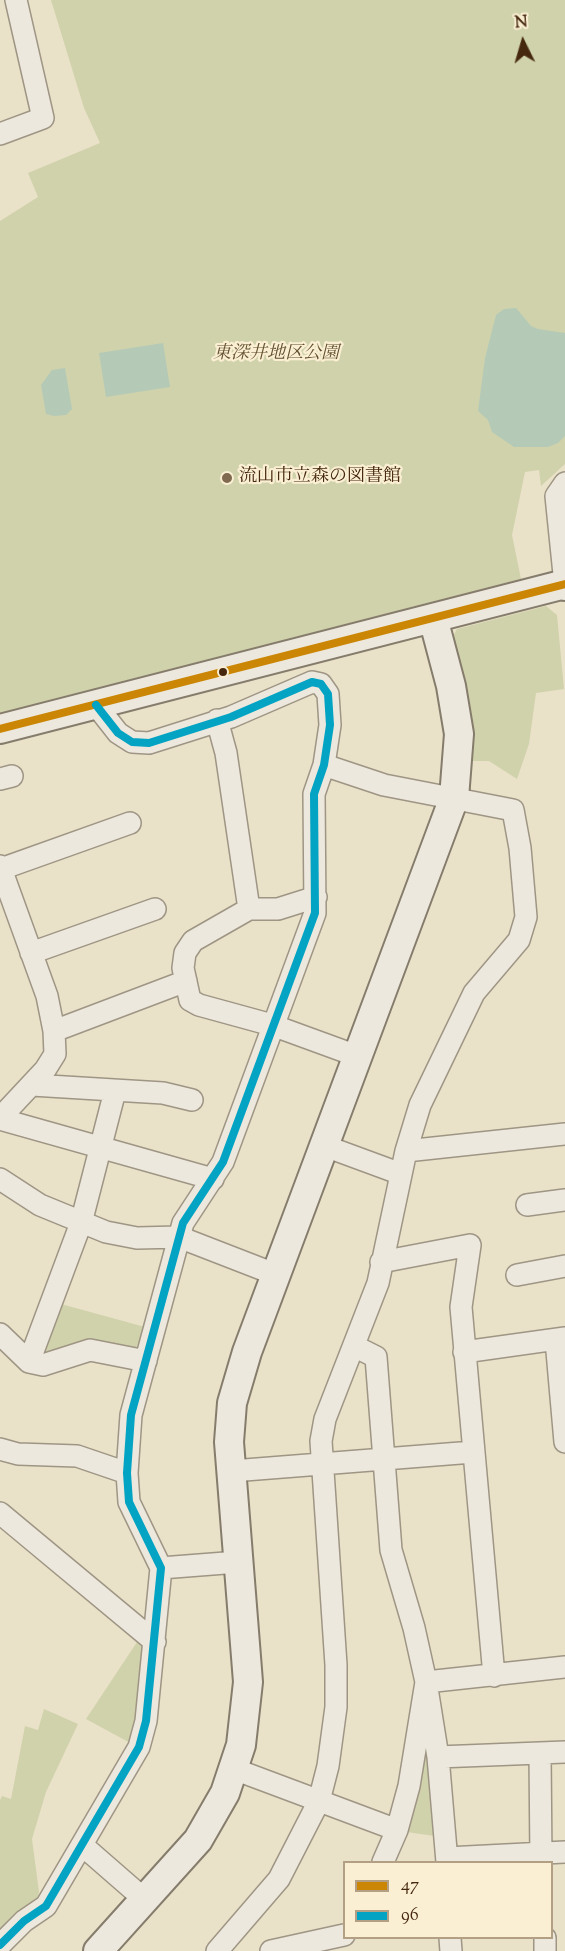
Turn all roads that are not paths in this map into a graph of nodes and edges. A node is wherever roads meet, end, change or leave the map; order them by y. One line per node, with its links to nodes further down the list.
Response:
1 (16, 0): 2 (street)
2 (0, 134)
3 (565, 483): 4 (street)
4 (565, 585): 5 (street)
5 (433, 618): 6 (street); 10 (street)
6 (96, 705): 7 (street); 8 (street)
7 (217, 720): 9 (street); 16 (street)
8 (0, 729)
9 (324, 765): 10 (street); 14 (street)
10 (454, 798): 21 (street); 29 (street)
11 (130, 823): 12 (street)
12 (1, 867): 13 (street)
13 (4, 892): 17 (street)
14 (316, 897): 16 (street); 19 (street)
15 (154, 909): 17 (street)
16 (249, 909): 18 (street)
17 (31, 953): 20 (street)
18 (186, 981): 19 (street); 20 (street)
19 (272, 1025): 21 (street); 32 (street)
20 (54, 1031): 22 (street)
21 (357, 1056): 28 (street)
22 (32, 1085): 23 (street); 25 (street)
23 (115, 1090): 24 (street); 27 (street)
24 (192, 1100)
25 (0, 1119): 27 (street)
26 (565, 1134): 29 (street)
27 (101, 1146): 32 (street); 35 (street)
28 (325, 1146): 30 (street); 39 (street)
29 (406, 1151): 30 (street)
30 (401, 1174): 37 (street)
31 (0, 1179): 35 (street)
32 (213, 1179): 36 (street)
33 (565, 1200): 34 (street)
34 (527, 1205)
35 (81, 1223): 36 (street); 46 (street)
36 (179, 1237): 39 (street); 45 (street)
37 (381, 1262): 43 (street); 44 (street)
38 (565, 1266): 40 (street)
39 (277, 1275): 52 (street)
40 (517, 1275)
41 (560, 1339): 44 (street); 47 (street)
42 (2, 1342): 46 (street)
43 (354, 1346): 50 (street); 51 (street)
44 (464, 1352): 49 (street)
45 (146, 1361): 46 (street); 53 (street)
46 (29, 1362)
47 (565, 1442)
48 (0, 1449): 53 (street)
49 (473, 1452): 50 (street); 59 (street)
50 (384, 1458): 51 (street); 60 (street)
51 (322, 1465): 52 (street); 65 (street)
52 (232, 1471): 55 (street)
53 (127, 1473): 56 (street)
54 (0, 1513): 57 (street)
55 (238, 1562): 56 (street); 64 (street)
56 (161, 1568): 57 (street)
57 (155, 1641): 67 (street)
58 (565, 1667): 59 (street)
59 (494, 1676): 60 (street)
60 (426, 1682): 63 (street); 66 (street)
61 (565, 1752): 62 (street)
62 (540, 1753): 63 (street); 69 (street)
63 (438, 1757): 70 (street)
64 (234, 1769): 65 (street); 72 (street)
65 (319, 1801): 66 (street); 76 (street)
66 (397, 1830): 71 (street)
67 (82, 1845): 72 (street); 74 (street)
68 (565, 1852): 69 (street)
69 (541, 1857): 70 (street)
70 (447, 1860)
71 (384, 1861)
72 (144, 1899): 75 (street)
73 (343, 1934): 77 (street)
74 (0, 1945)
75 (98, 1951)
76 (217, 1951)
77 (272, 1951)

